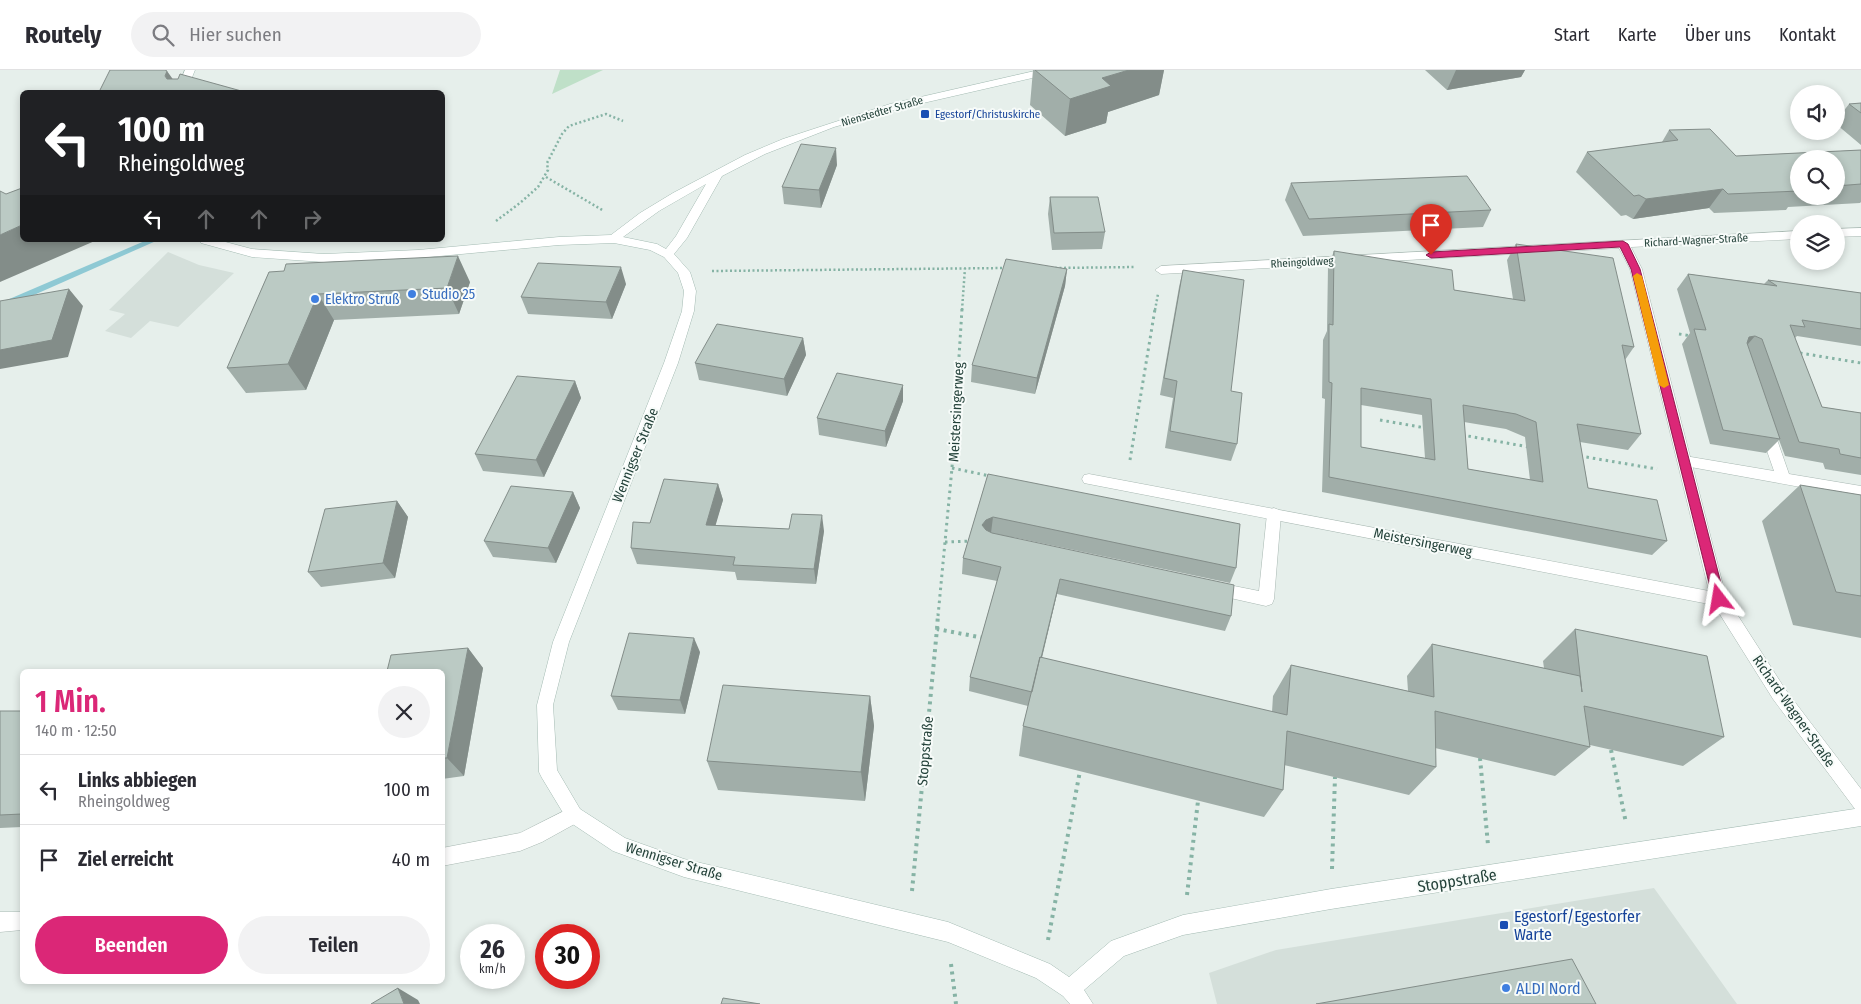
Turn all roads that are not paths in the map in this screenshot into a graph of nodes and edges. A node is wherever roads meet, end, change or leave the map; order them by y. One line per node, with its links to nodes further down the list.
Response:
1 (190, 70): 3 (main road)
2 (1054, 70): 4 (main road, Nienstedter Straße)
3 (182, 90)
4 (718, 173): 8 (main road, Nienstedter Straße); 11 (main road)
5 (1861, 232): 6 (main road)
6 (1845, 233)
7 (1790, 235): 10 (main road, Richard-Wagner-Straße)
8 (614, 239): 9 (main road); 11 (main road)
9 (212, 242)
10 (1623, 244): 12 (main road, Rheingoldweg); 14 (main road, Richard-Wagner-Straße)
11 (668, 254): 22 (main road, Wennigser Straße)
12 (1161, 270)
13 (1761, 413): 15 (main road)
14 (1686, 468): 15 (main road); 20 (main road, Richard-Wagner-Straße)
15 (1783, 478): 17 (main road)
16 (1089, 479): 18 (main road, Meistersingerweg)
17 (1861, 492)
18 (1274, 514): 19 (main road); 20 (main road, Meistersingerweg)
19 (1200, 585)
20 (1719, 599): 21 (main road, Richard-Wagner-Straße)
21 (1861, 803)
22 (574, 815): 24 (main road); 27 (main road, Wennigser Straße)
23 (1861, 817): 27 (main road, Stoppstraße)
24 (445, 855)
25 (20, 921): 26 (main road)
26 (0, 922)
27 (1076, 997)

